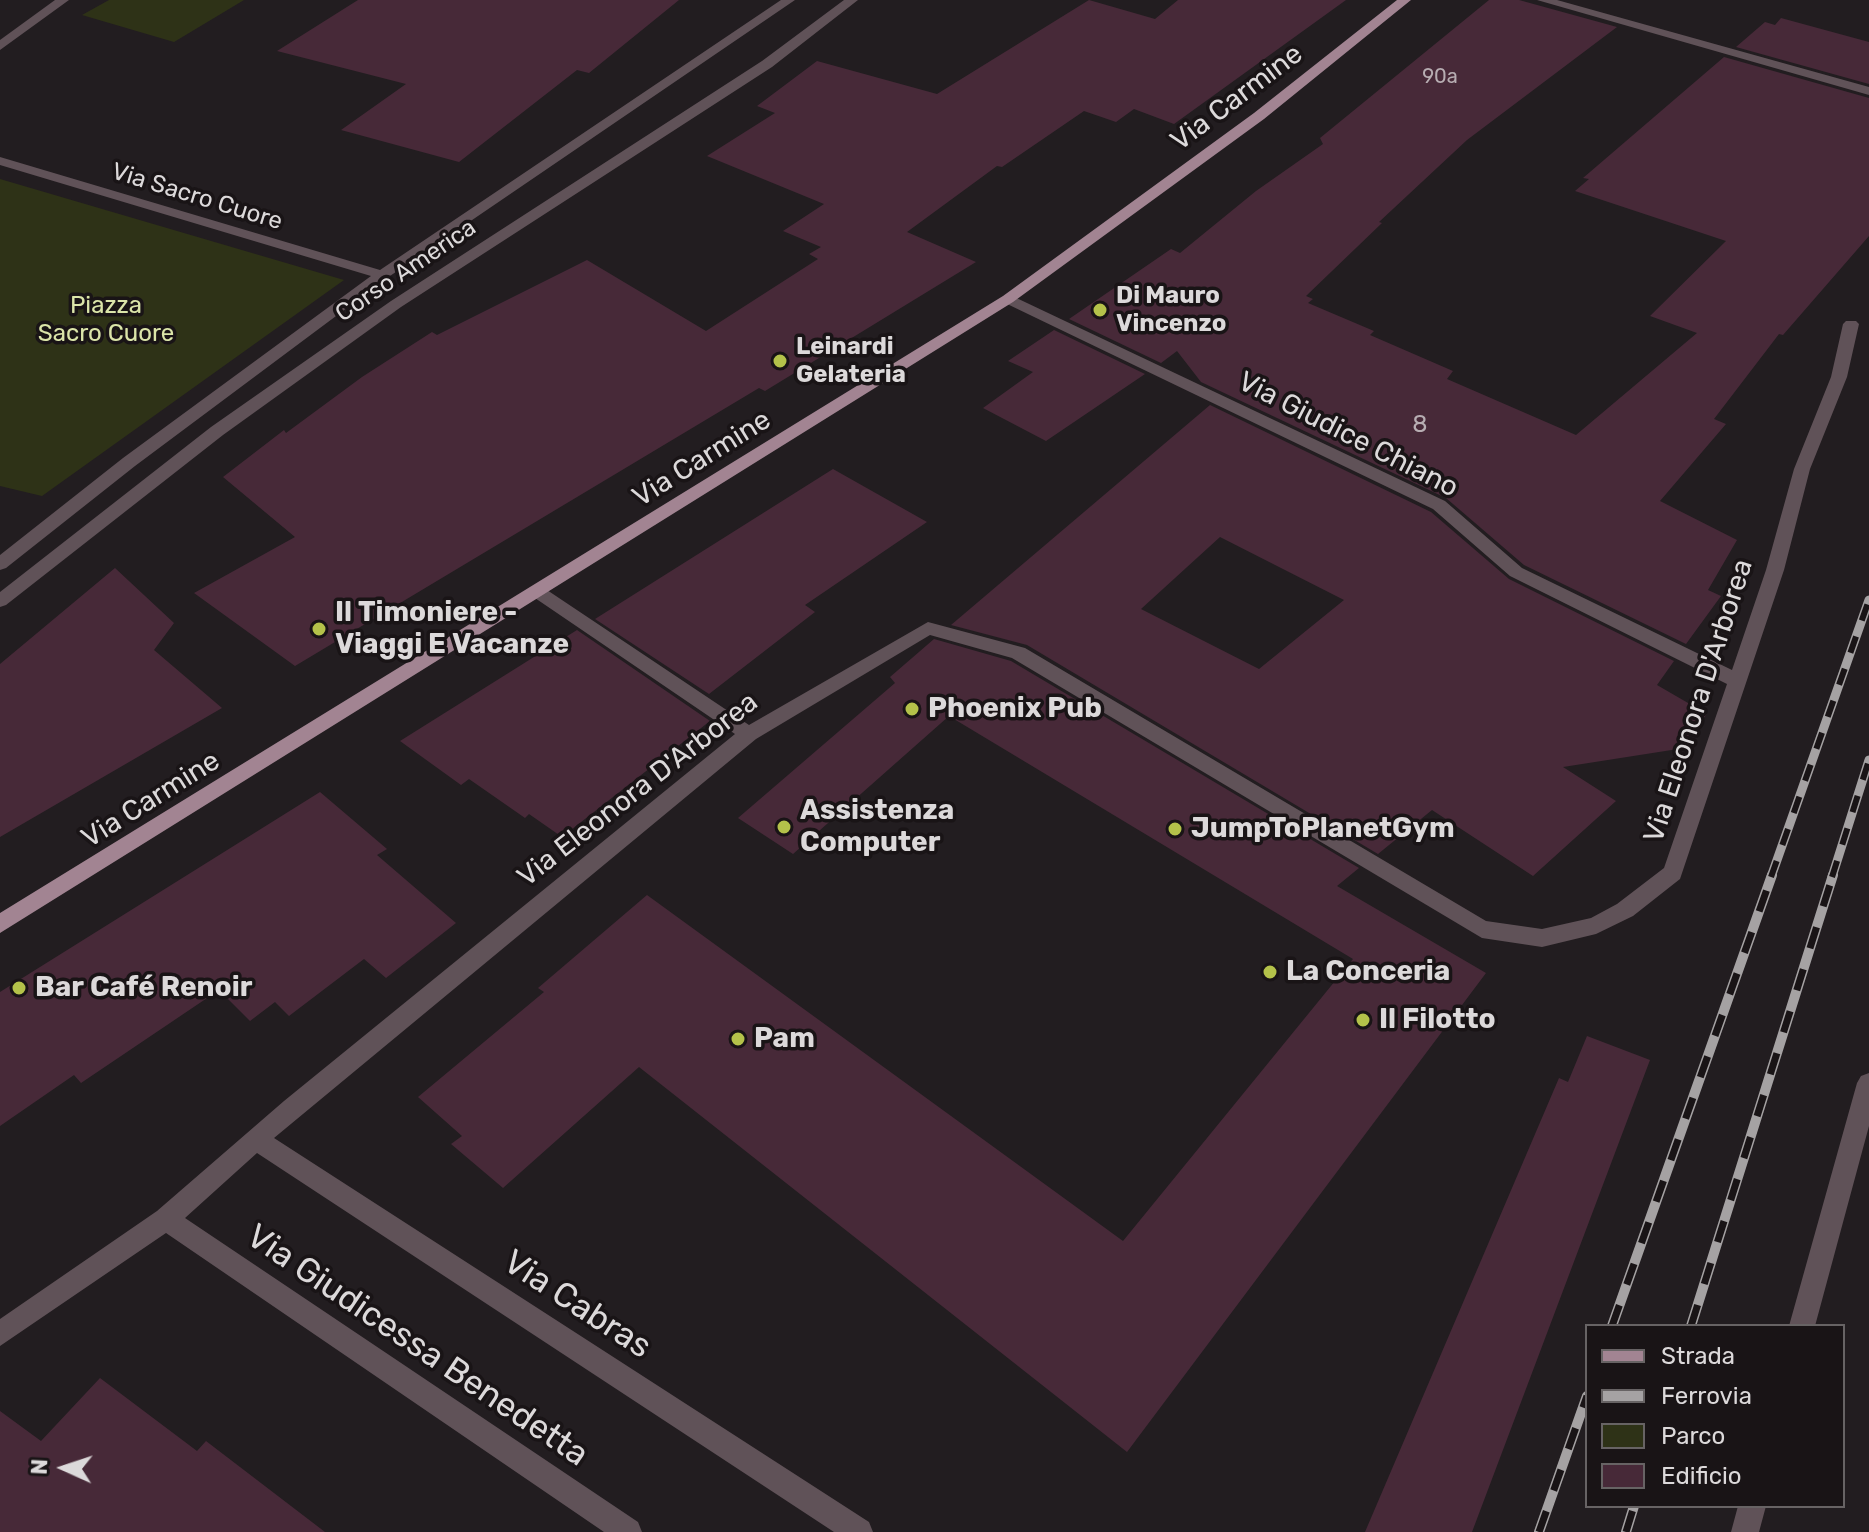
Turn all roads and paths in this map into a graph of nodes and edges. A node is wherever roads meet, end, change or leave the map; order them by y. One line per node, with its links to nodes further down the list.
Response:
1 (63, 0): 6 (street)
2 (789, 0): 9 (street, Corso America)
3 (852, 0): 14 (street, Corso America)
4 (1405, 0): 10 (main road, Via Carmine)
5 (1543, 0): 7 (street)
6 (0, 46)
7 (1869, 91)
8 (0, 161): 9 (street, Via Sacro Cuore)
9 (382, 275): 12 (street, Corso America)
10 (1008, 299): 13 (main road, Via Carmine); 15 (street, Via Giudice Chiano)
11 (1851, 324): 15 (street, Via Eleonora D'Arborea)
12 (0, 564)
13 (538, 592): 16 (street); 17 (main road, Via Carmine)
14 (0, 601)
15 (1737, 681): 16 (street, Via Eleonora D'Arborea)
16 (749, 734): 19 (street, Via Eleonora D'Arborea)
17 (0, 924)
18 (1869, 1083): 21 (street)
19 (255, 1139): 20 (street, Via Eleonora D'Arborea); 25 (street, Via Cabras)
20 (166, 1219): 22 (street, Via Eleonora D'Arborea); 24 (street, Via Giudicessa Benedetta)
21 (1803, 1324)
22 (0, 1334)
23 (1751, 1508): 26 (street)
24 (628, 1532)
25 (859, 1532)
26 (1745, 1532)

